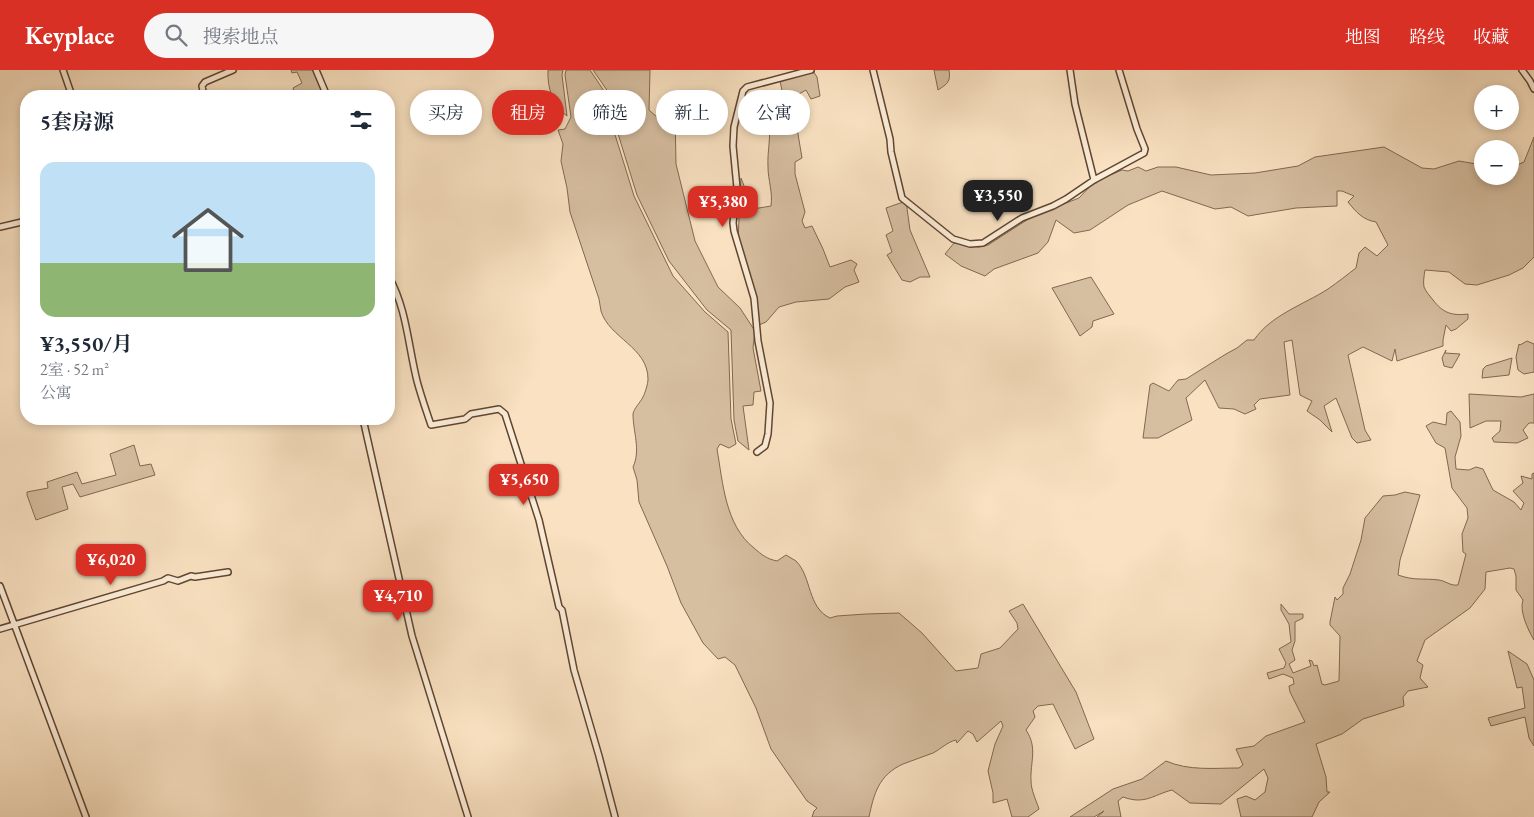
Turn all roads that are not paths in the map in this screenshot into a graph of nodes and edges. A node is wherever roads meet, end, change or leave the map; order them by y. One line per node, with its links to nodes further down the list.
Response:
1 (63, 70): 10 (street)
2 (233, 70): 11 (street)
3 (316, 70): 12 (street)
4 (811, 70): 18 (street)
5 (873, 70): 13 (street)
6 (1070, 70): 13 (street)
7 (1119, 70): 13 (street)
8 (1522, 70): 9 (street)
9 (1534, 89)
10 (70, 90)
11 (203, 90)
12 (324, 90)
13 (1094, 180)
14 (20, 222): 15 (street)
15 (0, 227)
16 (395, 288): 25 (street)
17 (364, 425): 24 (street)
18 (757, 452)
19 (228, 572): 21 (street)
20 (0, 586): 21 (street)
21 (14, 624): 22 (street); 23 (street)
22 (0, 629)
23 (86, 817)
24 (468, 817)
25 (615, 817)

